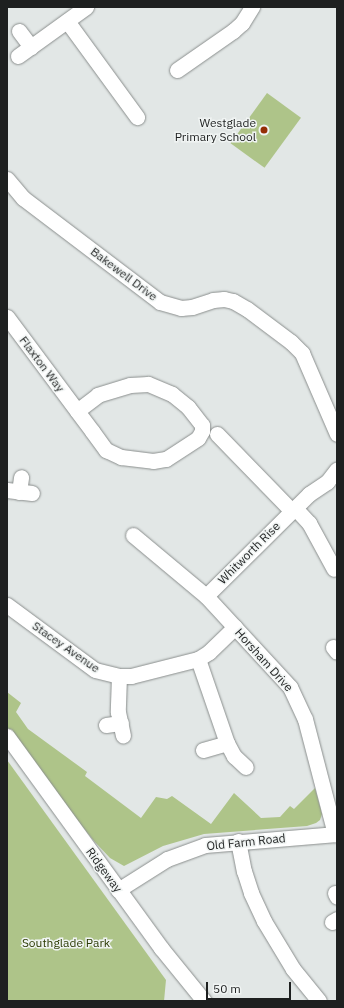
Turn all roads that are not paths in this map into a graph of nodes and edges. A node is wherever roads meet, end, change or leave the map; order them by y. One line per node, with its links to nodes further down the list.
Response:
1 (86, 7): 3 (street)
2 (252, 7): 7 (street)
3 (67, 21): 5 (street); 8 (street)
4 (19, 31): 5 (street)
5 (31, 47): 6 (street)
6 (18, 56)
7 (187, 69)
8 (135, 109)
9 (7, 179): 10 (street, Bakewell Drive)
10 (12, 196): 12 (street, Bakewell Drive)
11 (7, 317): 13 (street, Flaxton Way)
12 (331, 404): 14 (street, Bakewell Drive)
13 (77, 411): 13 (street)
14 (337, 434)
15 (219, 441): 17 (street)
16 (337, 469): 17 (street, Whitworth Rise)
17 (293, 509): 19 (street); 20 (street, Whitworth Rise)
18 (138, 544): 20 (street, Horsham Drive)
19 (334, 569)
20 (206, 596): 22 (street, Horsham Drive)
21 (7, 604): 24 (street, Stacey Avenue)
22 (235, 627): 23 (street, Stacey Avenue); 30 (street, Horsham Drive)
23 (198, 659): 24 (street, Stacey Avenue); 27 (street)
24 (119, 676): 25 (street)
25 (117, 727)
26 (7, 736): 33 (street, Ridgeway)
27 (227, 744): 28 (street); 29 (street)
28 (203, 750)
29 (246, 767)
30 (331, 796): 31 (street, Horsham Drive)
31 (336, 834): 32 (street, Old Farm Road)
32 (238, 841): 33 (street, Old Farm Road); 35 (street)
33 (118, 890): 34 (street, Ridgeway)
34 (204, 1001)
35 (319, 1001)

